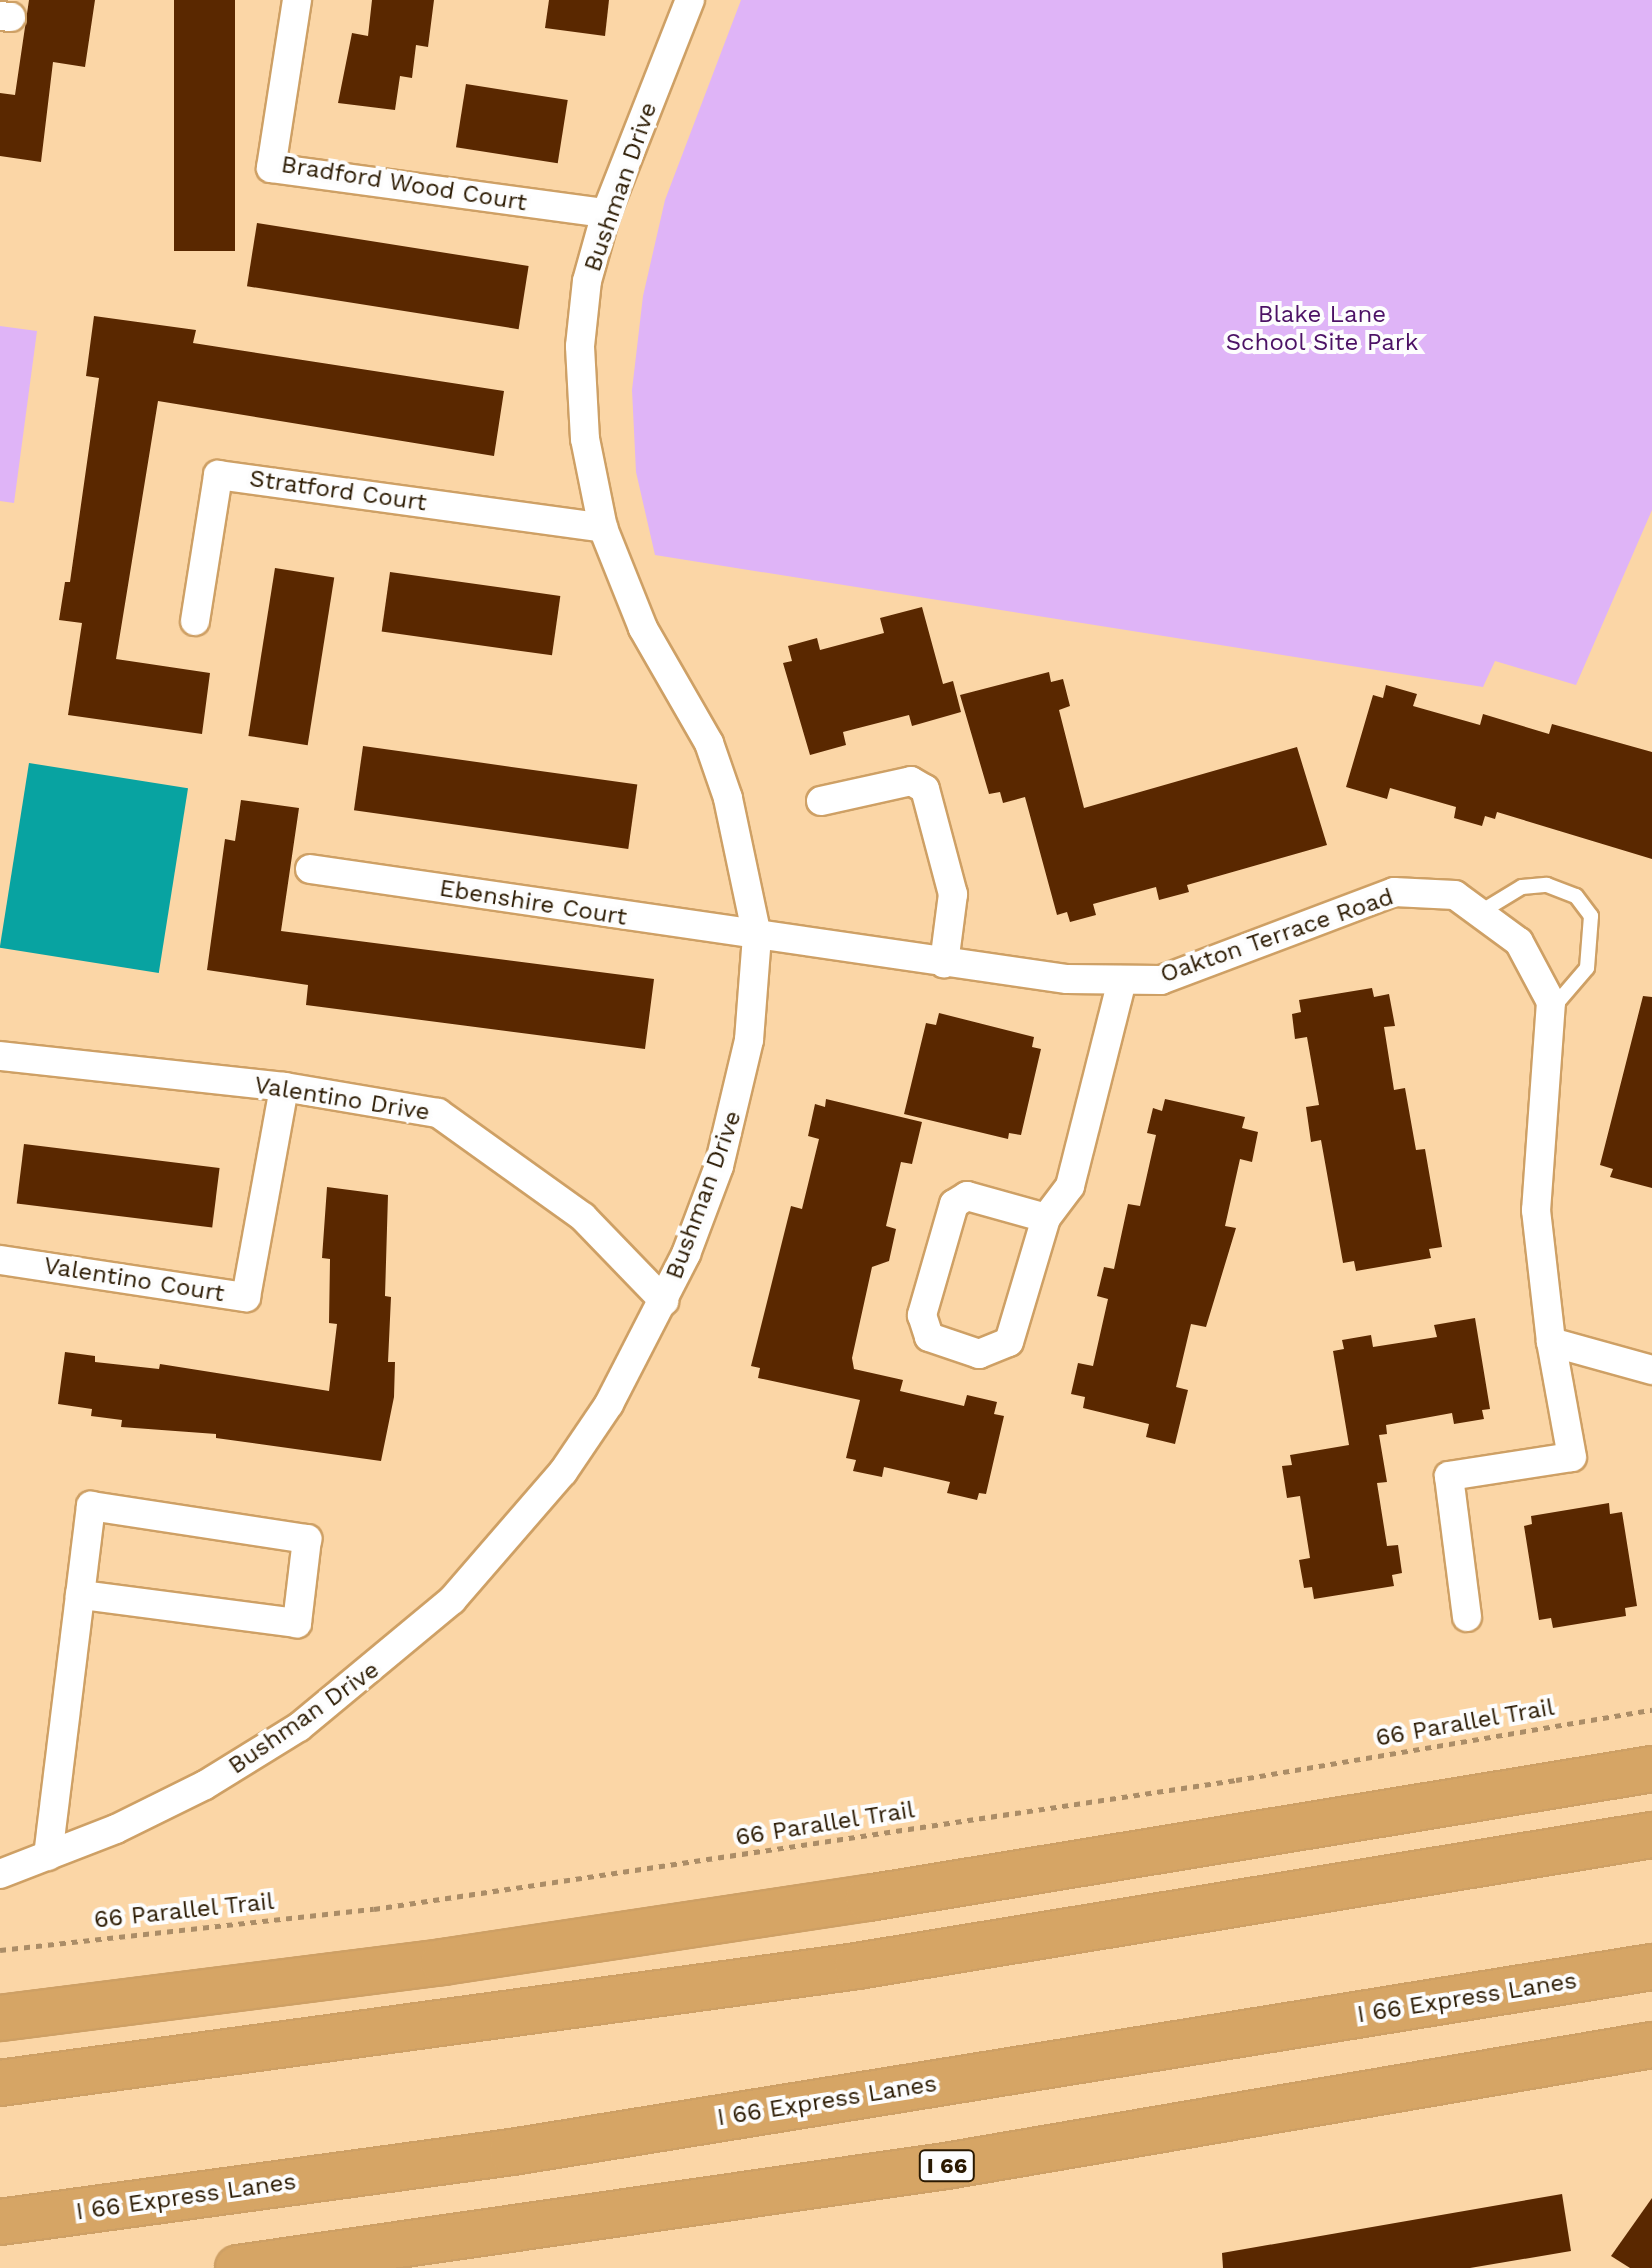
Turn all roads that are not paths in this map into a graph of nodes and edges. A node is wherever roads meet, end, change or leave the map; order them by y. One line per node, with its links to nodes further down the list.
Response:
1 (297, 0): 3 (street, Bradford Wood Court)
2 (690, 0): 3 (street, Bushman Drive)
3 (606, 213): 4 (street, Bushman Drive)
4 (603, 528): 5 (street, Stratford Court); 9 (street, Bushman Drive)
5 (195, 621)
6 (821, 801): 10 (street)
7 (310, 869): 9 (street, Ebenshire Court)
8 (1479, 913): 11 (street, Oakton Terrace Road); 12 (street, Oakton Terrace Road); 12 (lane)
9 (757, 936): 10 (street, Oakton Terrace Road); 17 (street, Bushman Drive)
10 (944, 963): 11 (street, Oakton Terrace Road)
11 (1122, 980): 15 (street)
12 (1551, 1010): 18 (street, Oakton Terrace Road)
13 (0, 1056): 14 (street, Valentino Drive)
14 (284, 1087): 16 (street, Valentino Court); 17 (street, Valentino Drive)
15 (1046, 1218): 15 (street)
16 (0, 1260)
17 (664, 1301): 24 (street, Bushman Drive)
18 (1551, 1342): 19 (street); 21 (street, Oakton Terrace Road)
19 (1652, 1370)
20 (80, 1595): 20 (street); 24 (street)
21 (1467, 1617)
22 (1652, 1769): 27 (highway)
23 (1652, 1835): 29 (highway)
24 (48, 1856): 25 (street, Bushman Drive)
25 (0, 1874)
26 (1652, 1967): 30 (highway, I 66 Express Lanes)
27 (0, 2018)
28 (1652, 2045): 31 (highway, I 66)
29 (0, 2083)
30 (0, 2222)
31 (238, 2268)

